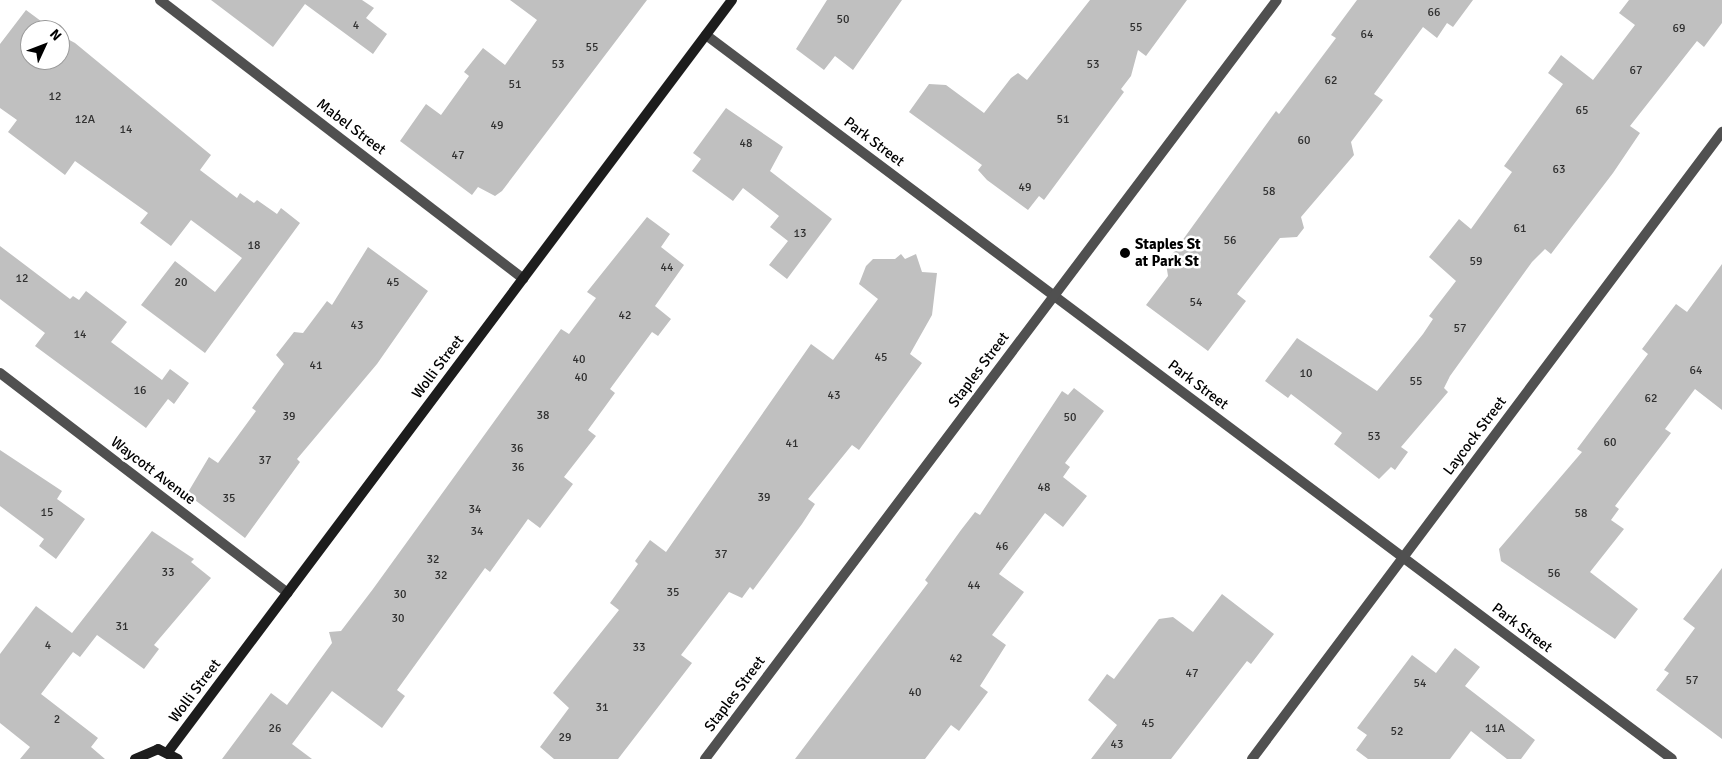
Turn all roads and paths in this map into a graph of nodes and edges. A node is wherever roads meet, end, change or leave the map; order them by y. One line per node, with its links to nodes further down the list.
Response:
1 (160, 0): 6 (street, Mabel Street)
2 (732, 0): 4 (street, Wolli Street)
3 (1277, 0): 7 (street, Staples Street)
4 (706, 35): 6 (street, Wolli Street); 7 (street, Park Street)
5 (1722, 132): 9 (street, Laycock Street)
6 (524, 279): 10 (street, Wolli Street)
7 (1054, 296): 9 (street, Park Street); 14 (street, Staples Street)
8 (0, 373): 10 (street, Waycott Avenue)
9 (1403, 557): 15 (street, Laycock Street); 16 (street, Park Street)
10 (288, 593): 11 (street, Wolli Street)
11 (168, 752): 12 (street); 13 (street)
12 (135, 759)
13 (178, 759)
14 (705, 759)
15 (1252, 759)
16 (1672, 759)

